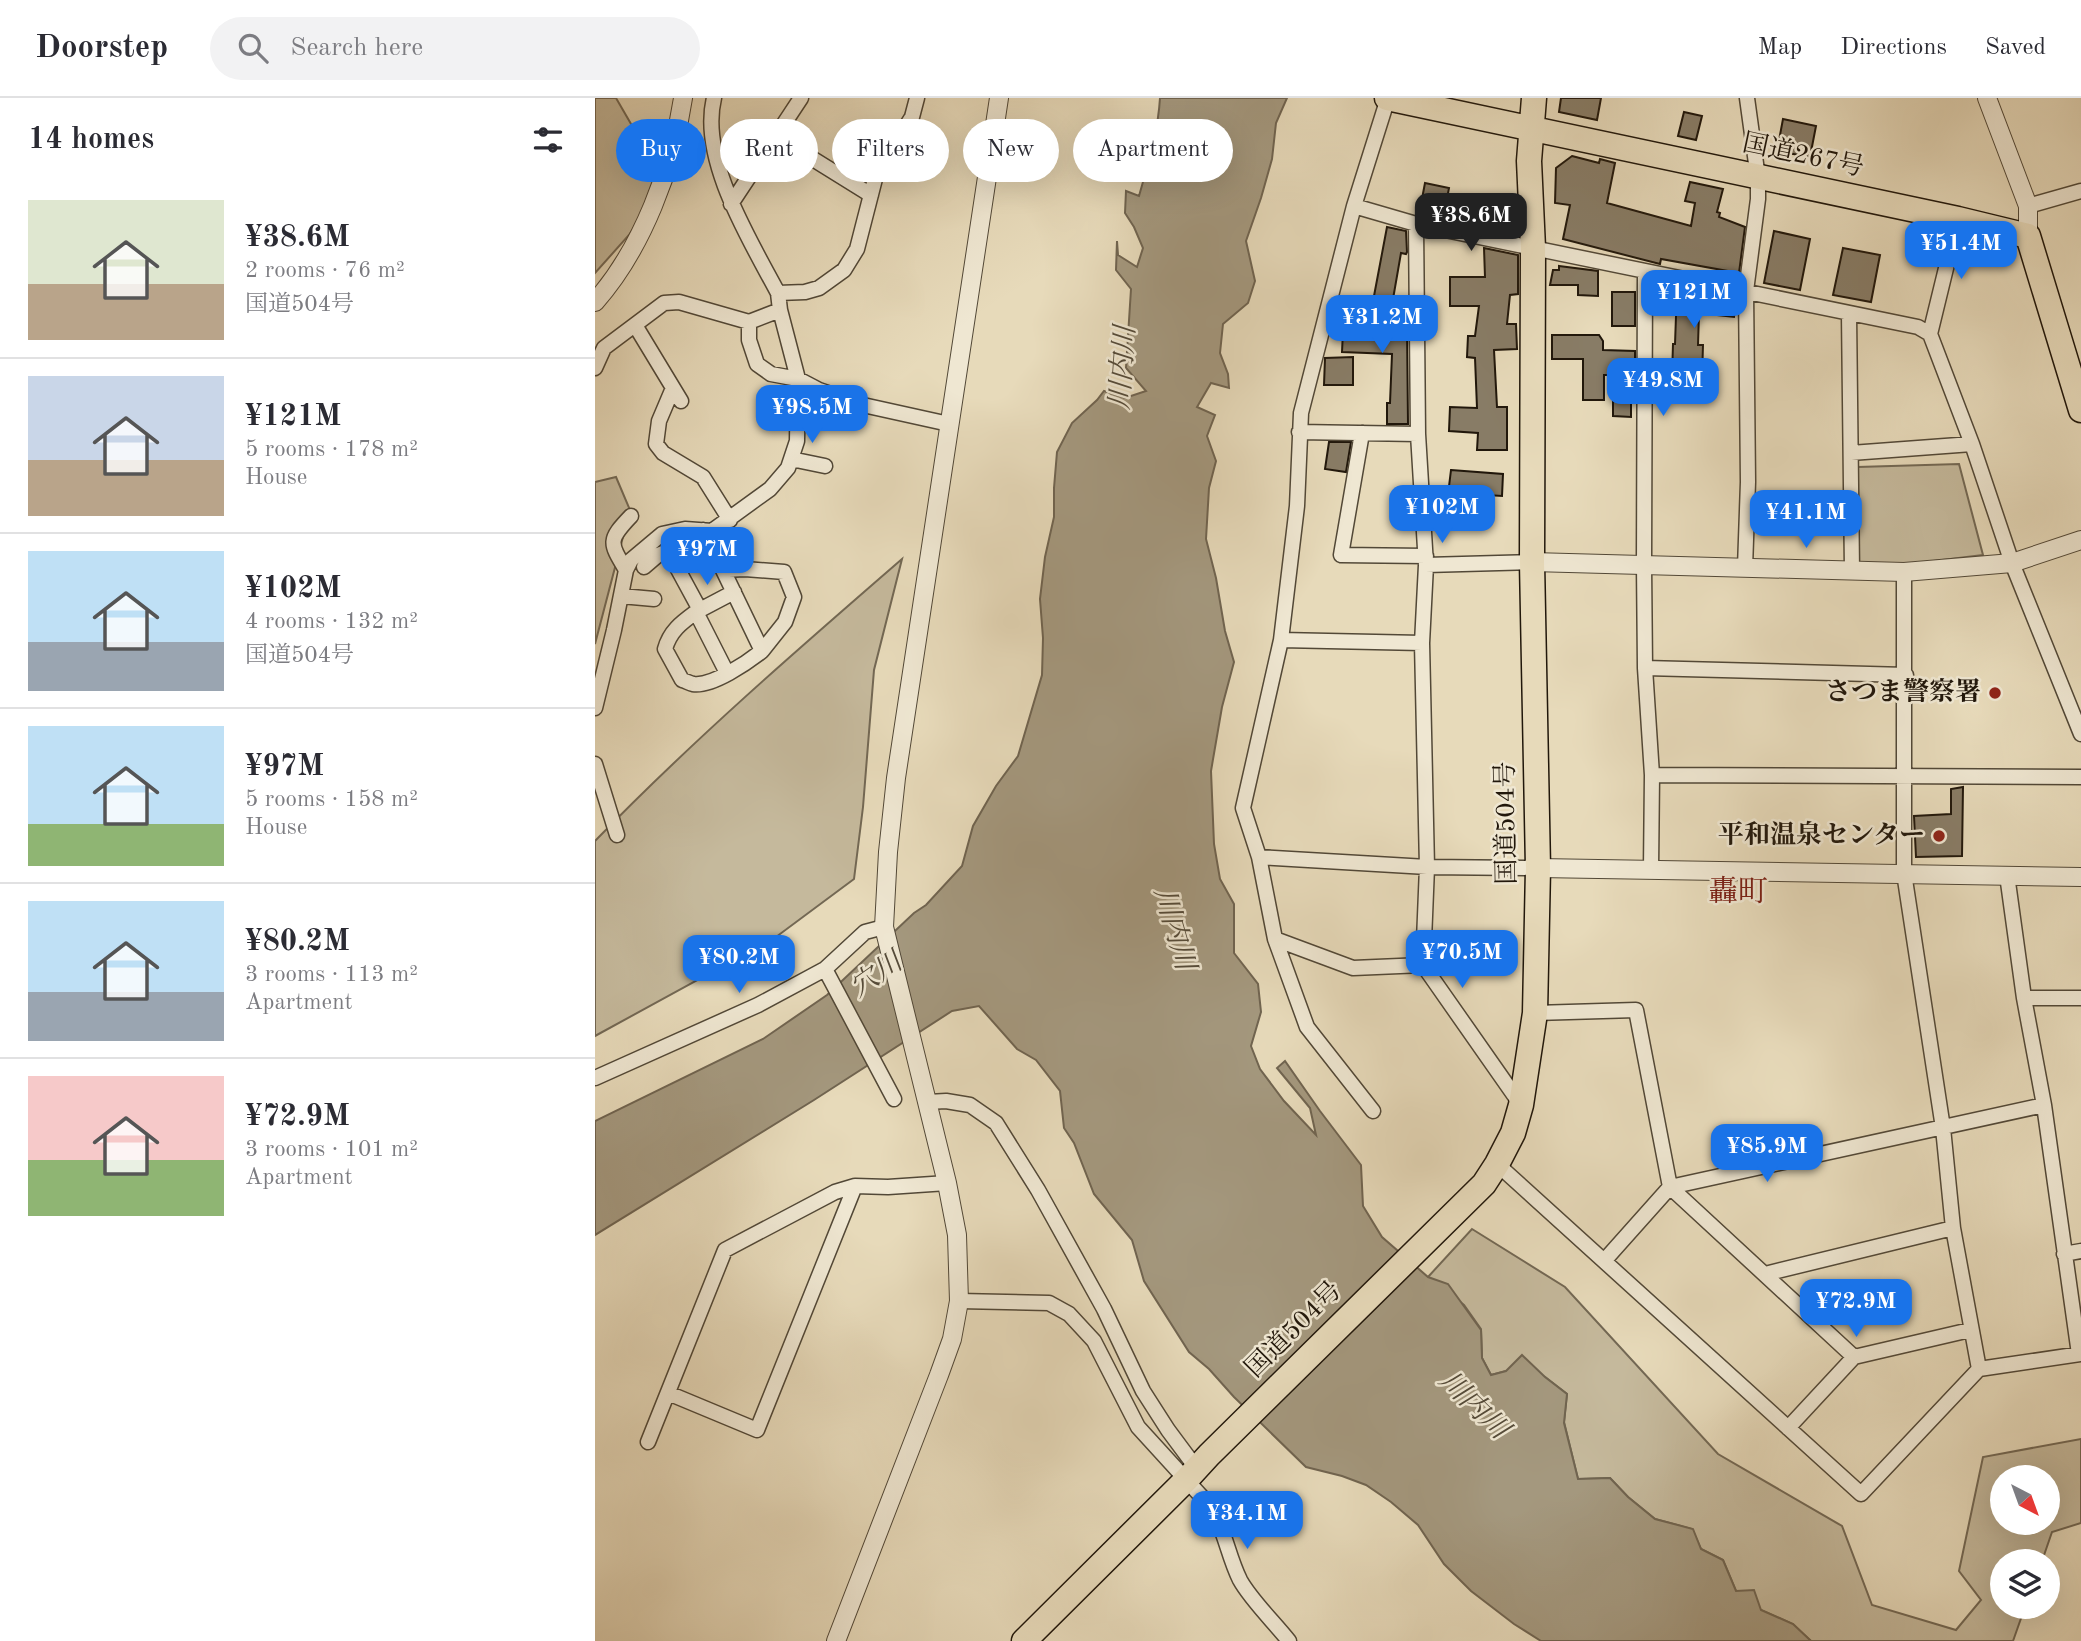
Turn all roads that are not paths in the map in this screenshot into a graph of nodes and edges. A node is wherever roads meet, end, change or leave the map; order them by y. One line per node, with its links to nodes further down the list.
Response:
1 (683, 98): 27 (street)
2 (714, 98): 17 (street)
3 (801, 98): 10 (street)
4 (917, 98): 16 (street)
5 (999, 98): 38 (street)
6 (1388, 98): 11 (highway, 国道267号); 18 (street)
7 (1534, 98): 11 (highway, 国道504号)
8 (1747, 98): 13 (street)
9 (1987, 98): 19 (street)
10 (787, 119)
11 (1531, 129): 13 (highway, 国道267号); 23 (highway, 国道504号)
12 (818, 162): 16 (street)
13 (1758, 177): 20 (highway, 国道267号); 25 (street)
14 (746, 182): 17 (street)
15 (2081, 191): 19 (street)
16 (871, 195): 26 (street)
17 (731, 204): 26 (street)
18 (1354, 206): 21 (street); 39 (street)
19 (2028, 206): 22 (street)
20 (1958, 219): 22 (highway, 国道267号); 32 (street)
21 (1416, 224): 23 (street); 41 (street)
22 (2028, 236): 37 (highway)
23 (1533, 248): 24 (street); 52 (highway, 国道504号)
24 (1645, 271): 25 (street); 54 (street)
25 (1746, 291): 29 (street); 56 (street)
26 (778, 293): 28 (street)
27 (595, 302)
28 (780, 310): 30 (street); 34 (street)
29 (1849, 314): 32 (street); 43 (street)
30 (749, 323): 31 (street); 34 (street)
31 (635, 324): 33 (street); 35 (street)
32 (1930, 334): 42 (street)
33 (595, 368)
34 (798, 379): 38 (street); 44 (street)
35 (673, 388): 36 (street); 47 (street)
36 (681, 401)
37 (2081, 410)
38 (949, 424): 85 (street)
39 (1299, 432): 40 (street); 65 (street)
40 (1362, 433): 41 (street); 51 (street)
41 (1417, 434): 51 (street)
42 (1972, 444): 43 (street); 53 (street)
43 (1851, 453): 59 (street)
44 (791, 459): 45 (street); 47 (street)
45 (825, 466)
46 (631, 516): 57 (street)
47 (730, 520): 48 (street)
48 (703, 530): 50 (street); 57 (street); 58 (street)
49 (2081, 540): 53 (street)
50 (668, 551): 55 (street); 64 (street)
51 (1426, 560): 52 (street); 66 (street)
52 (1532, 562): 54 (street); 80 (highway, 国道504号)
53 (2012, 563): 60 (street); 72 (street)
54 (1644, 565): 56 (street); 68 (street)
55 (644, 566)
56 (1745, 568): 59 (street)
57 (626, 570): 62 (street)
58 (723, 570): 61 (street); 67 (street)
59 (1852, 570): 60 (street)
60 (1904, 572): 70 (street)
61 (734, 592): 64 (street); 67 (street)
62 (621, 596): 63 (street); 71 (street)
63 (654, 599)
64 (698, 611): 69 (street); 69 (street)
65 (1281, 640): 66 (street); 78 (street)
66 (1422, 643): 79 (street)
67 (762, 651): 69 (street)
68 (1645, 668): 70 (street); 74 (street)
69 (727, 673)
70 (1906, 675): 75 (street)
71 (595, 708)
72 (2081, 734)
73 (595, 764): 77 (street)
74 (1652, 775): 75 (street); 81 (street)
75 (1903, 776): 76 (street); 82 (street)
76 (2081, 776)
77 (617, 835)
78 (1259, 857): 79 (street); 86 (street)
79 (1427, 867): 80 (street); 87 (street)
80 (1538, 868): 81 (street); 91 (highway, 国道504号)
81 (1651, 869): 82 (street)
82 (1904, 873): 83 (street); 98 (street)
83 (2007, 875): 84 (street); 89 (street)
84 (2081, 877)
85 (884, 927): 88 (street); 94 (street)
86 (1275, 939): 87 (street); 97 (street)
87 (1423, 964): 95 (street)
88 (828, 973): 92 (street); 93 (street)
89 (2024, 998): 90 (street); 96 (street)
90 (2081, 999)
91 (1535, 1013): 95 (highway, 国道504号); 102 (street)
92 (595, 1078)
93 (894, 1099)
94 (928, 1102): 100 (street); 116 (street)
95 (1521, 1105): 99 (highway, 国道504号)
96 (2044, 1105): 98 (street); 105 (street)
97 (1373, 1111)
98 (1943, 1128): 102 (street); 103 (street)
99 (1497, 1164): 106 (street); 116 (highway, 国道504号)
100 (947, 1183): 101 (street); 108 (street)
101 (855, 1186): 113 (street); 113 (street)
102 (1670, 1187): 106 (street); 107 (street)
103 (1953, 1228): 107 (street); 109 (street)
104 (2081, 1251): 105 (street)
105 (2064, 1254): 110 (street)
106 (1604, 1261): 114 (street)
107 (1765, 1275): 111 (street)
108 (959, 1301): 116 (street); 117 (street)
109 (1970, 1330): 111 (street); 112 (street)
110 (2080, 1354): 112 (street)
111 (1854, 1357): 114 (street)
112 (1979, 1369): 114 (street)
113 (668, 1393): 115 (street)
114 (1788, 1428)
115 (648, 1442)
116 (1198, 1467): 118 (highway, 国道504号); 119 (street)
117 (836, 1641)
118 (1024, 1641)
119 (1289, 1641)

